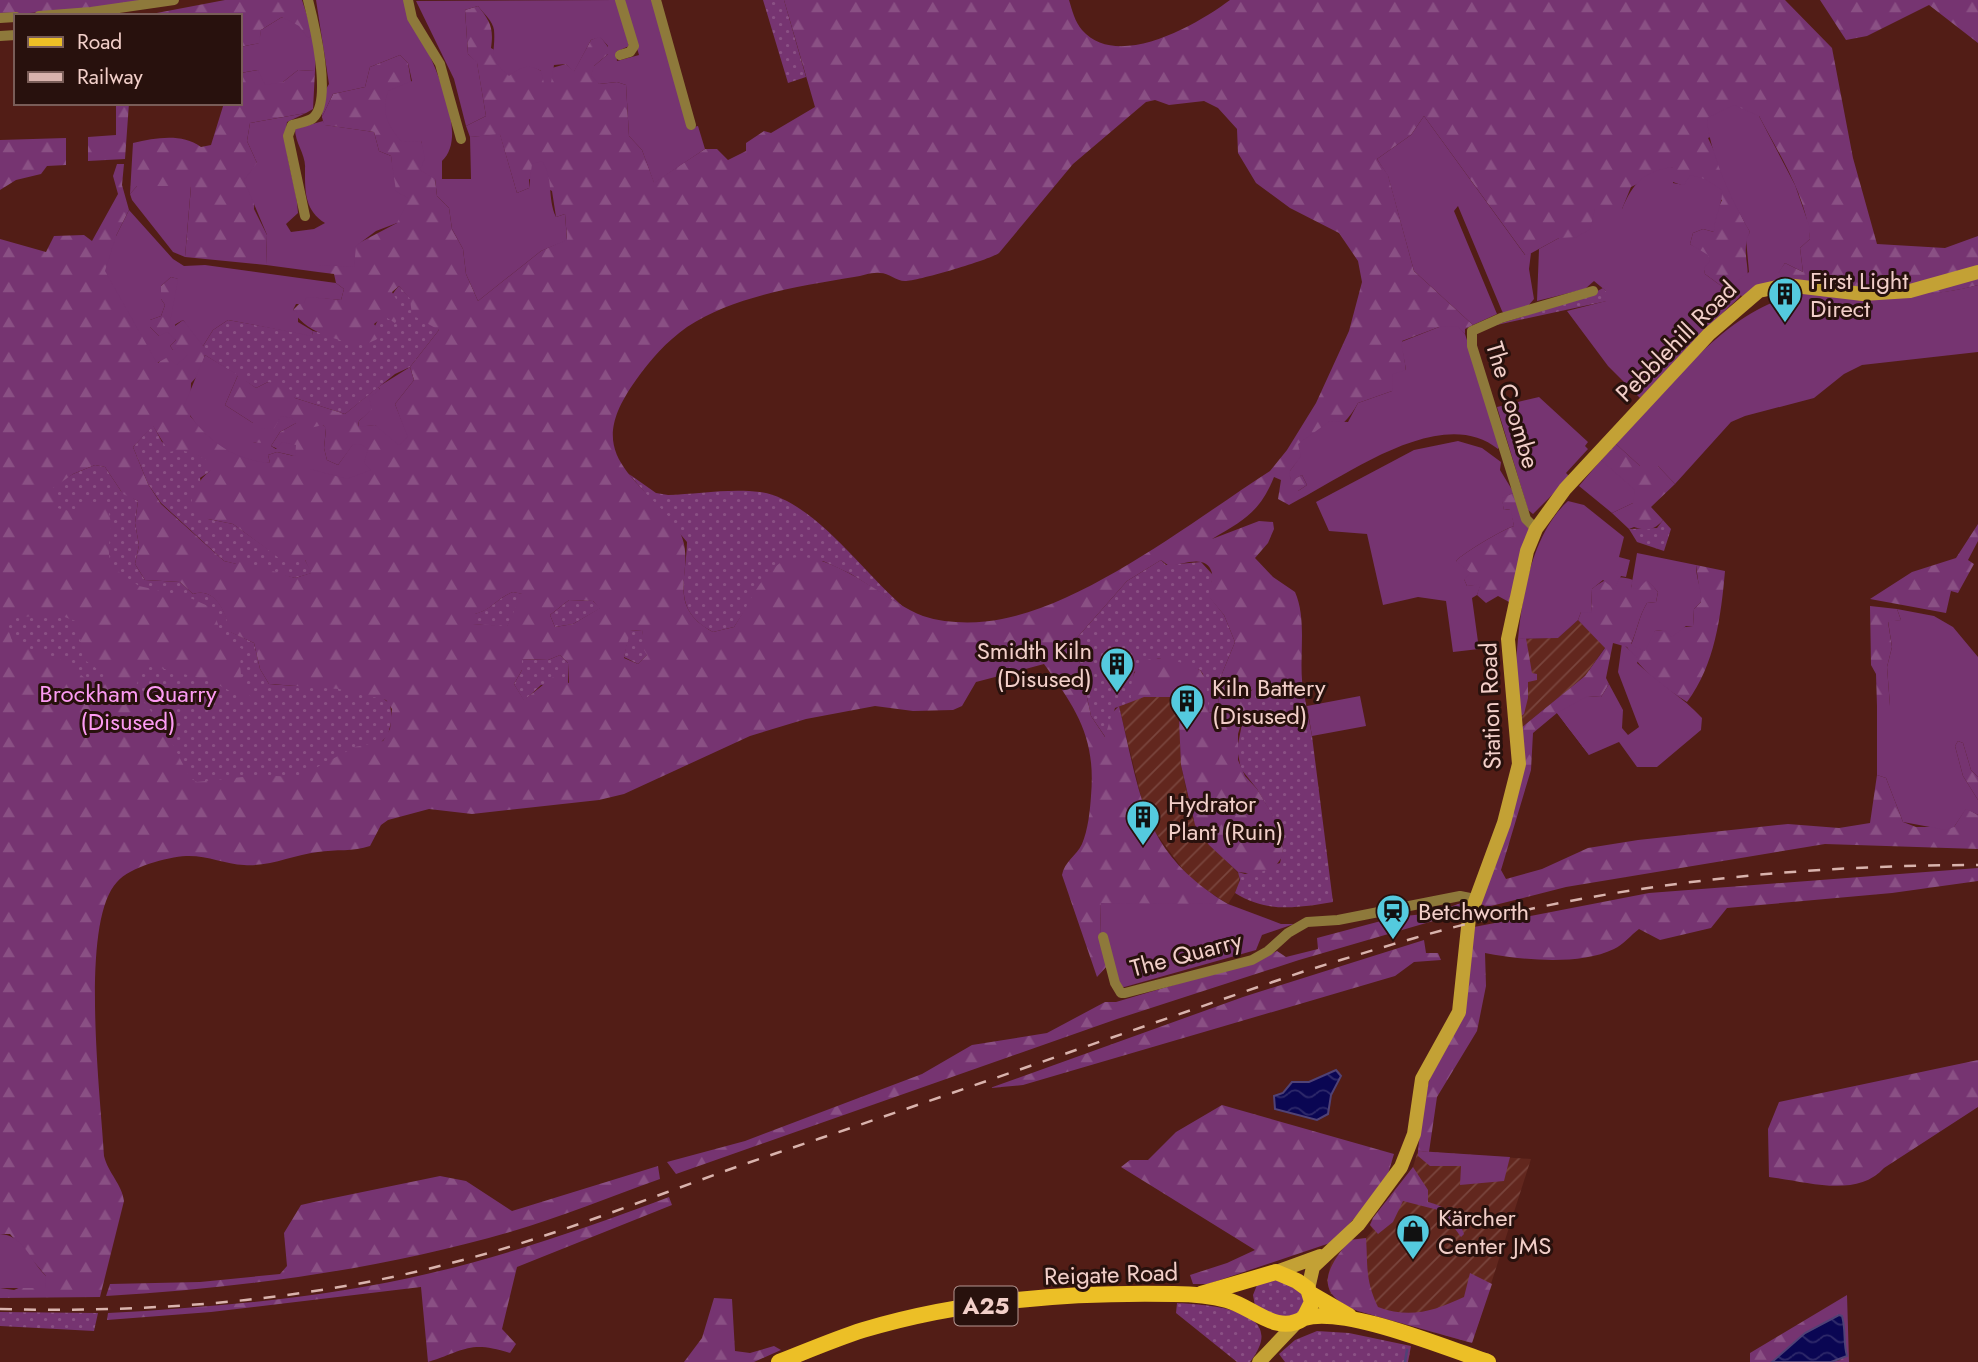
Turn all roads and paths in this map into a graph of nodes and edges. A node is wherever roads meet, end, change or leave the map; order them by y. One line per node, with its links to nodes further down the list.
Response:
1 (174, 0): 6 (street)
2 (308, 0): 10 (street)
3 (408, 0): 9 (street)
4 (620, 0): 7 (street)
5 (656, 0): 8 (street)
6 (65, 14)
7 (620, 55)
8 (691, 125)
9 (461, 139)
10 (305, 216)
11 (1978, 272): 13 (main road, Pebblehill Road)
12 (1593, 291): 13 (street, The Coombe)
13 (1536, 529): 14 (main road, Station Road)
14 (1475, 898): 15 (street, The Quarry); 16 (main road, Station Road)
15 (1103, 937)
16 (1324, 1255): 17 (main road, Station Road); 19 (main road, Station Road)
17 (1276, 1272): 18 (main road); 19 (main road)
18 (1255, 1278): 20 (main road, Reigate Road / A25); 21 (main road)
19 (1310, 1292): 23 (main road); 24 (main road)
20 (1201, 1294): 21 (main road, Reigate Road / A25); 26 (main road, Reigate Road / A25)
21 (1249, 1310): 22 (main road)
22 (1265, 1319): 24 (main road); 25 (main road)
23 (1356, 1320): 24 (main road); 28 (main road)
24 (1300, 1321): 25 (main road)
25 (1270, 1348): 27 (main road)
26 (779, 1362)
27 (1259, 1362)
28 (1488, 1362)

